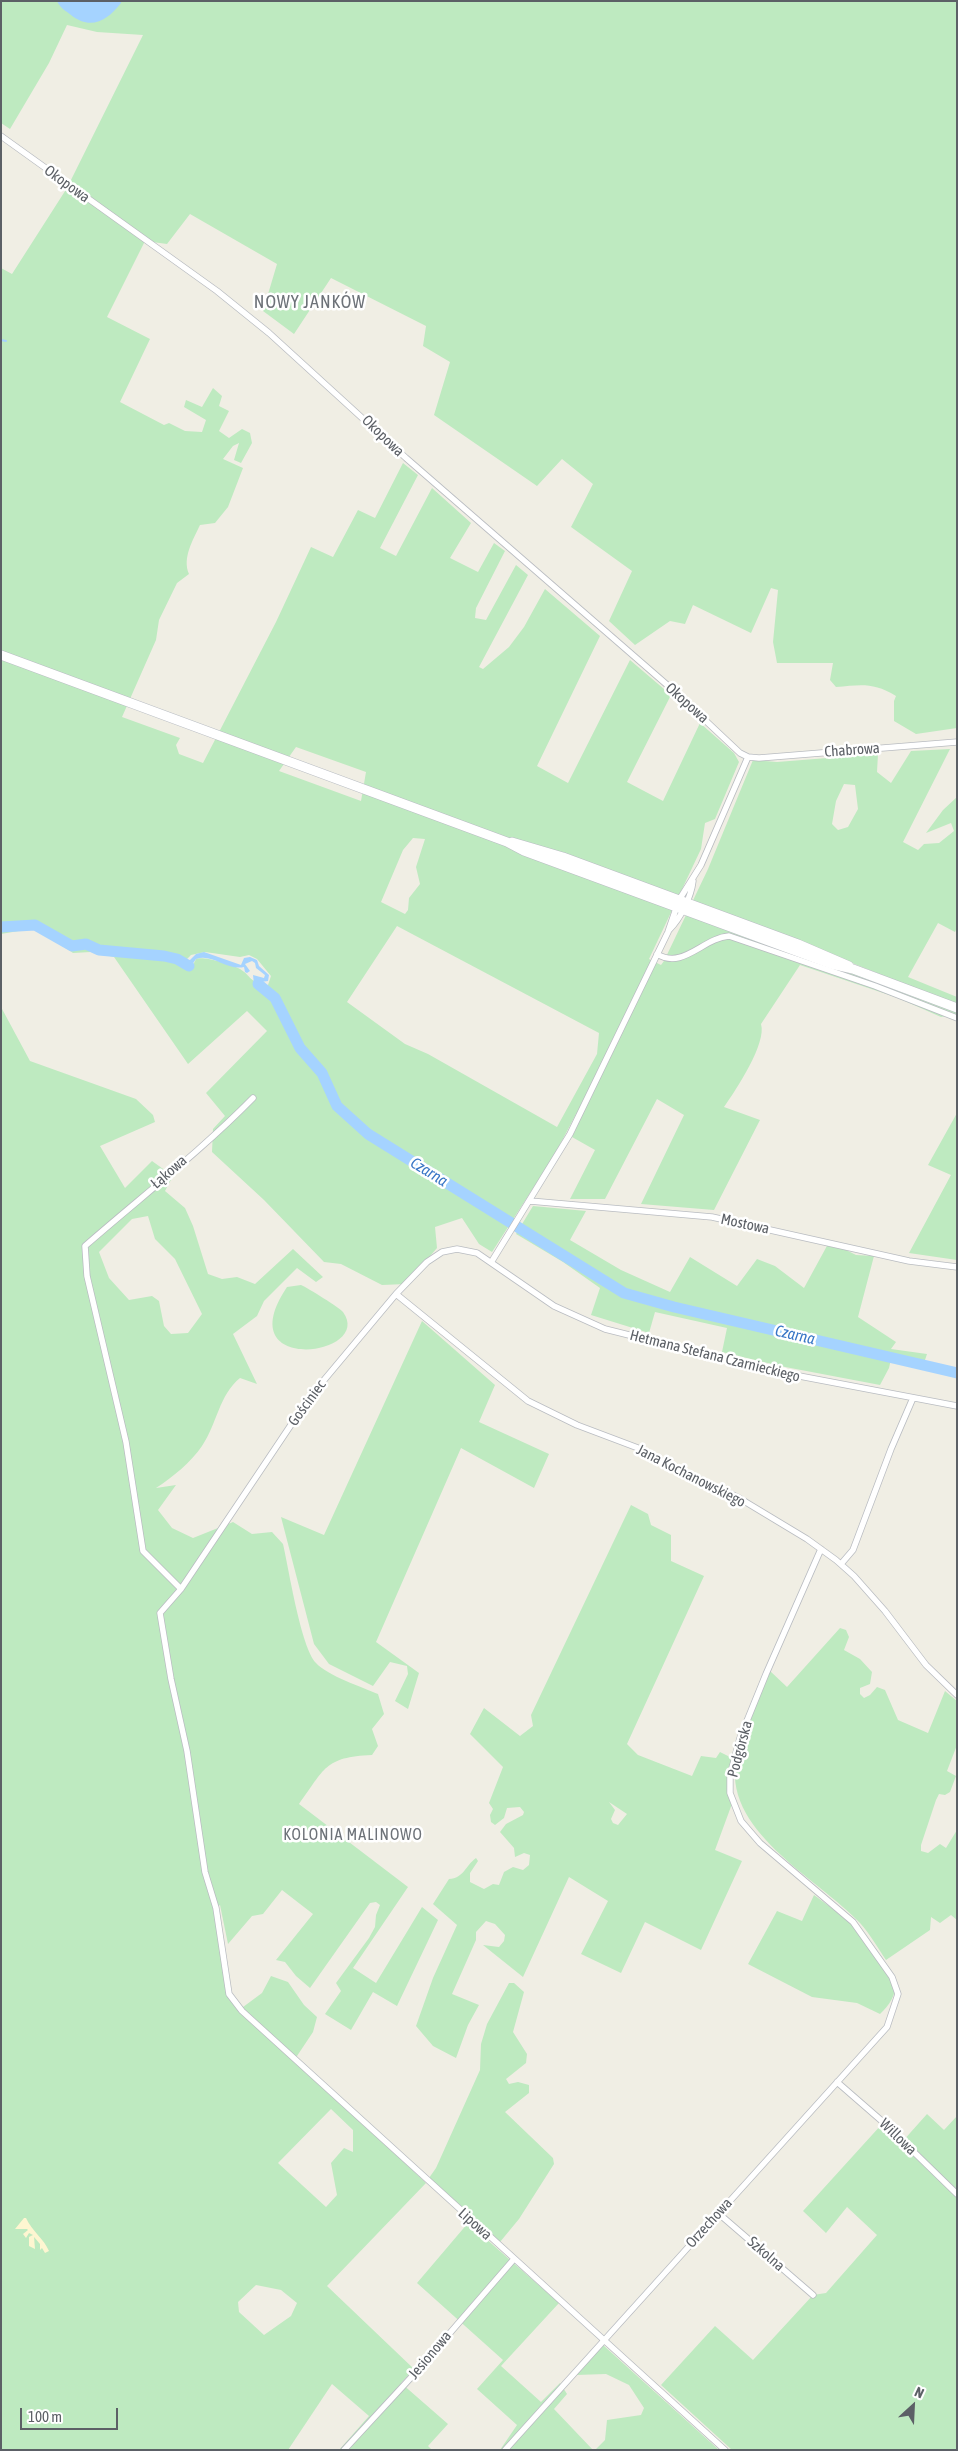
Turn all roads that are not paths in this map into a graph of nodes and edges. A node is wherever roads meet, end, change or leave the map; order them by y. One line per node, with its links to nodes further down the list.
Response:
1 (1, 136): 4 (street, Okopowa)
2 (1, 655): 5 (main road)
3 (957, 742): 4 (street, Chabrowa)
4 (748, 757): 5 (street)
5 (681, 905): 6 (street); 7 (main road)
6 (657, 954): 8 (street); 10 (street)
7 (957, 1008)
8 (957, 1018)
9 (253, 1098): 18 (street, Łąkowa)
10 (530, 1201): 11 (street); 12 (street, Mostowa)
11 (492, 1261): 13 (street, Gościniec); 14 (street, Hetmana Stefana Czarnieckiego)
12 (957, 1266)
13 (396, 1294): 16 (street, Jana Kochanowskiego); 18 (street, Gościniec)
14 (914, 1398): 15 (street, Hetmana Stefana Czarnieckiego); 17 (street)
15 (957, 1406)
16 (821, 1549): 17 (street, Jana Kochanowskiego); 20 (street, Podgórska)
17 (841, 1564): 19 (street, Jana Kochanowskiego)
18 (181, 1588): 21 (street, Gościniec)
19 (957, 1695)
20 (898, 1988): 22 (street, Orzechowa)
21 (229, 1994): 25 (street, Lipowa)
22 (837, 2082): 23 (street, Willowa); 24 (street, Orzechowa)
23 (957, 2194)
24 (718, 2213): 26 (street, Szkolna); 27 (street, Orzechowa)
25 (514, 2259): 27 (street, Lipowa); 28 (street, Jesionowa)
26 (813, 2296)
27 (603, 2340): 29 (street, Orzechowa); 30 (street, Lipowa)
28 (344, 2450)
29 (504, 2450)
30 (725, 2450)

